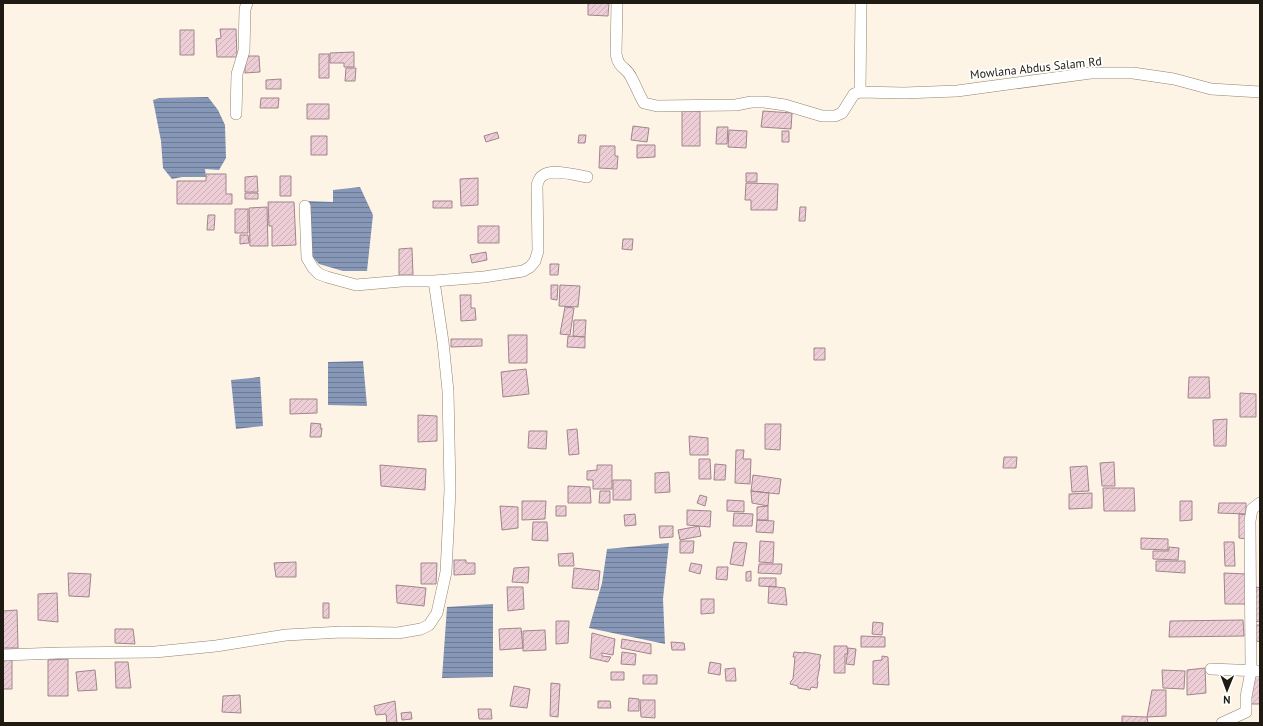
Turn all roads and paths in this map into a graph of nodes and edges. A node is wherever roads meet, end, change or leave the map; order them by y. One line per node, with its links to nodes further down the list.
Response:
1 (247, 3): 6 (street)
2 (617, 3): 4 (street)
3 (861, 3): 4 (street)
4 (860, 92): 5 (street, Mowlana Abdus Salam Rd)
5 (1260, 92)
6 (236, 114)
7 (587, 177): 9 (street)
8 (305, 206): 9 (street)
9 (434, 281): 11 (street)
10 (1260, 502): 13 (street)
11 (3, 655)
12 (1211, 669): 13 (street)
13 (1255, 671): 14 (street)
14 (1222, 723)

